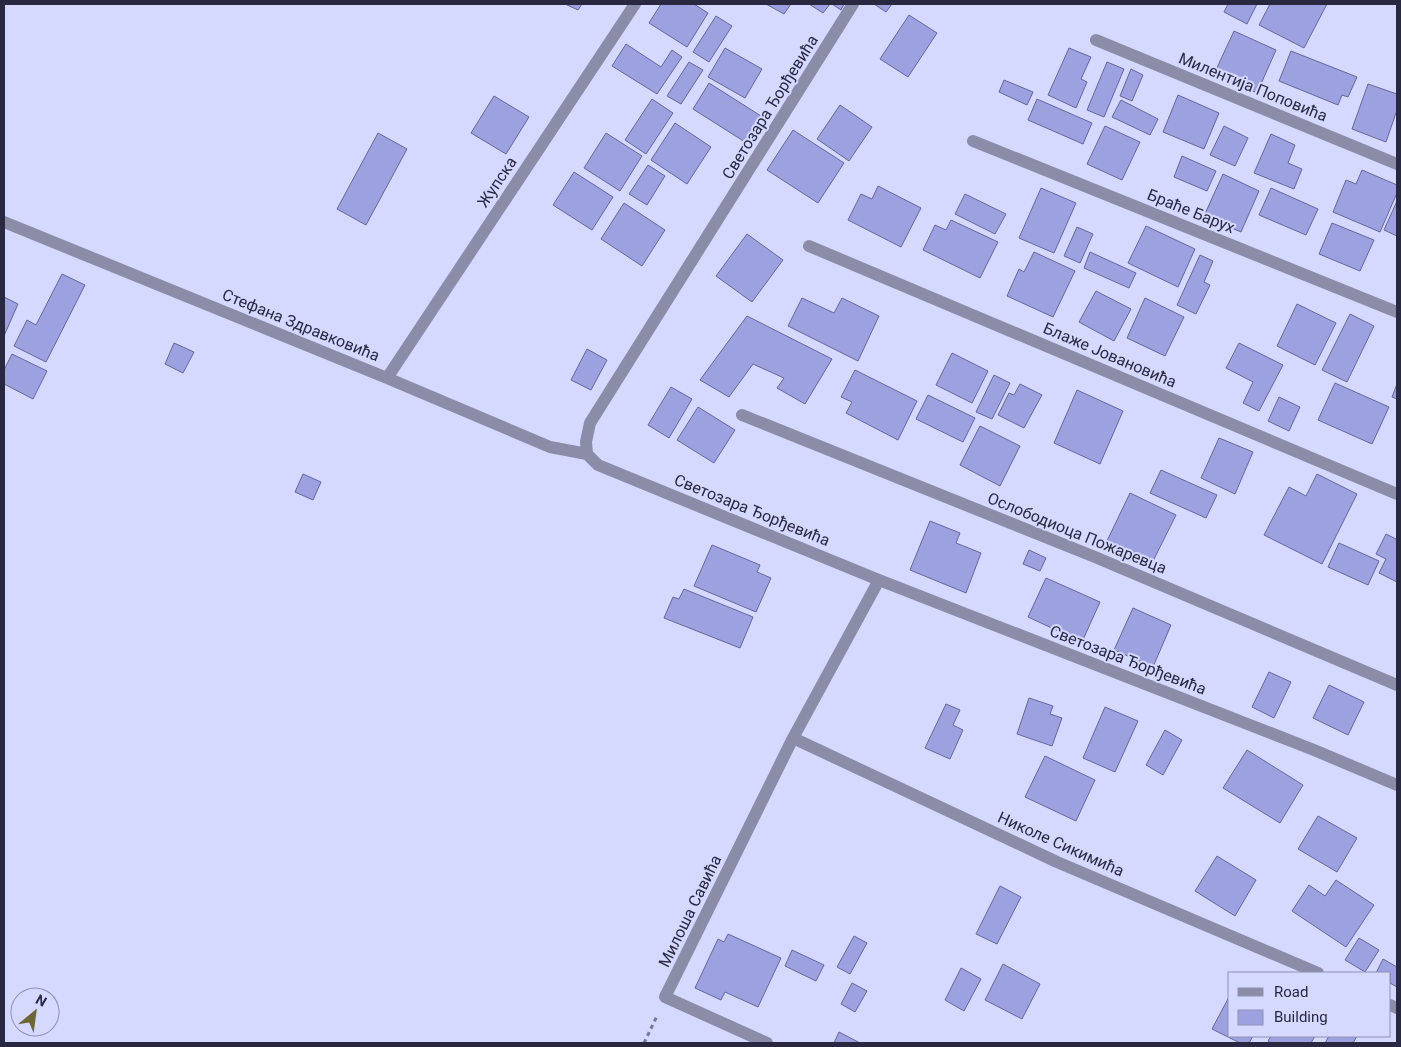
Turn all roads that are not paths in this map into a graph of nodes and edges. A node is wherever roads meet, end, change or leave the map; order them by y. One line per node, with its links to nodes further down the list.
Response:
1 (635, 4): 9 (street, Жупска)
2 (853, 4): 11 (street, Светозара Ђорђевића)
3 (1096, 40): 5 (street, Милентија Поповића)
4 (973, 141): 8 (street, Браће Барух)
5 (1397, 164)
6 (4, 222): 9 (street, Стефана Здравковића)
7 (810, 246): 12 (street, Блаже Јовановића)
8 (1397, 312)
9 (387, 378): 11 (street, Стефана Здравковића)
10 (742, 415): 14 (street, Ослободиоца Пожаревца)
11 (587, 454): 13 (street, Светозара Ђорђевића)
12 (1397, 494)
13 (879, 580): 15 (street, Милоша Савића); 16 (street, Светозара Ђорђевића)
14 (1397, 685)
15 (793, 738): 17 (street, Николе Сикимића); 18 (street, Милоша Савића)
16 (1397, 785)
17 (1316, 972)
18 (767, 1043)

